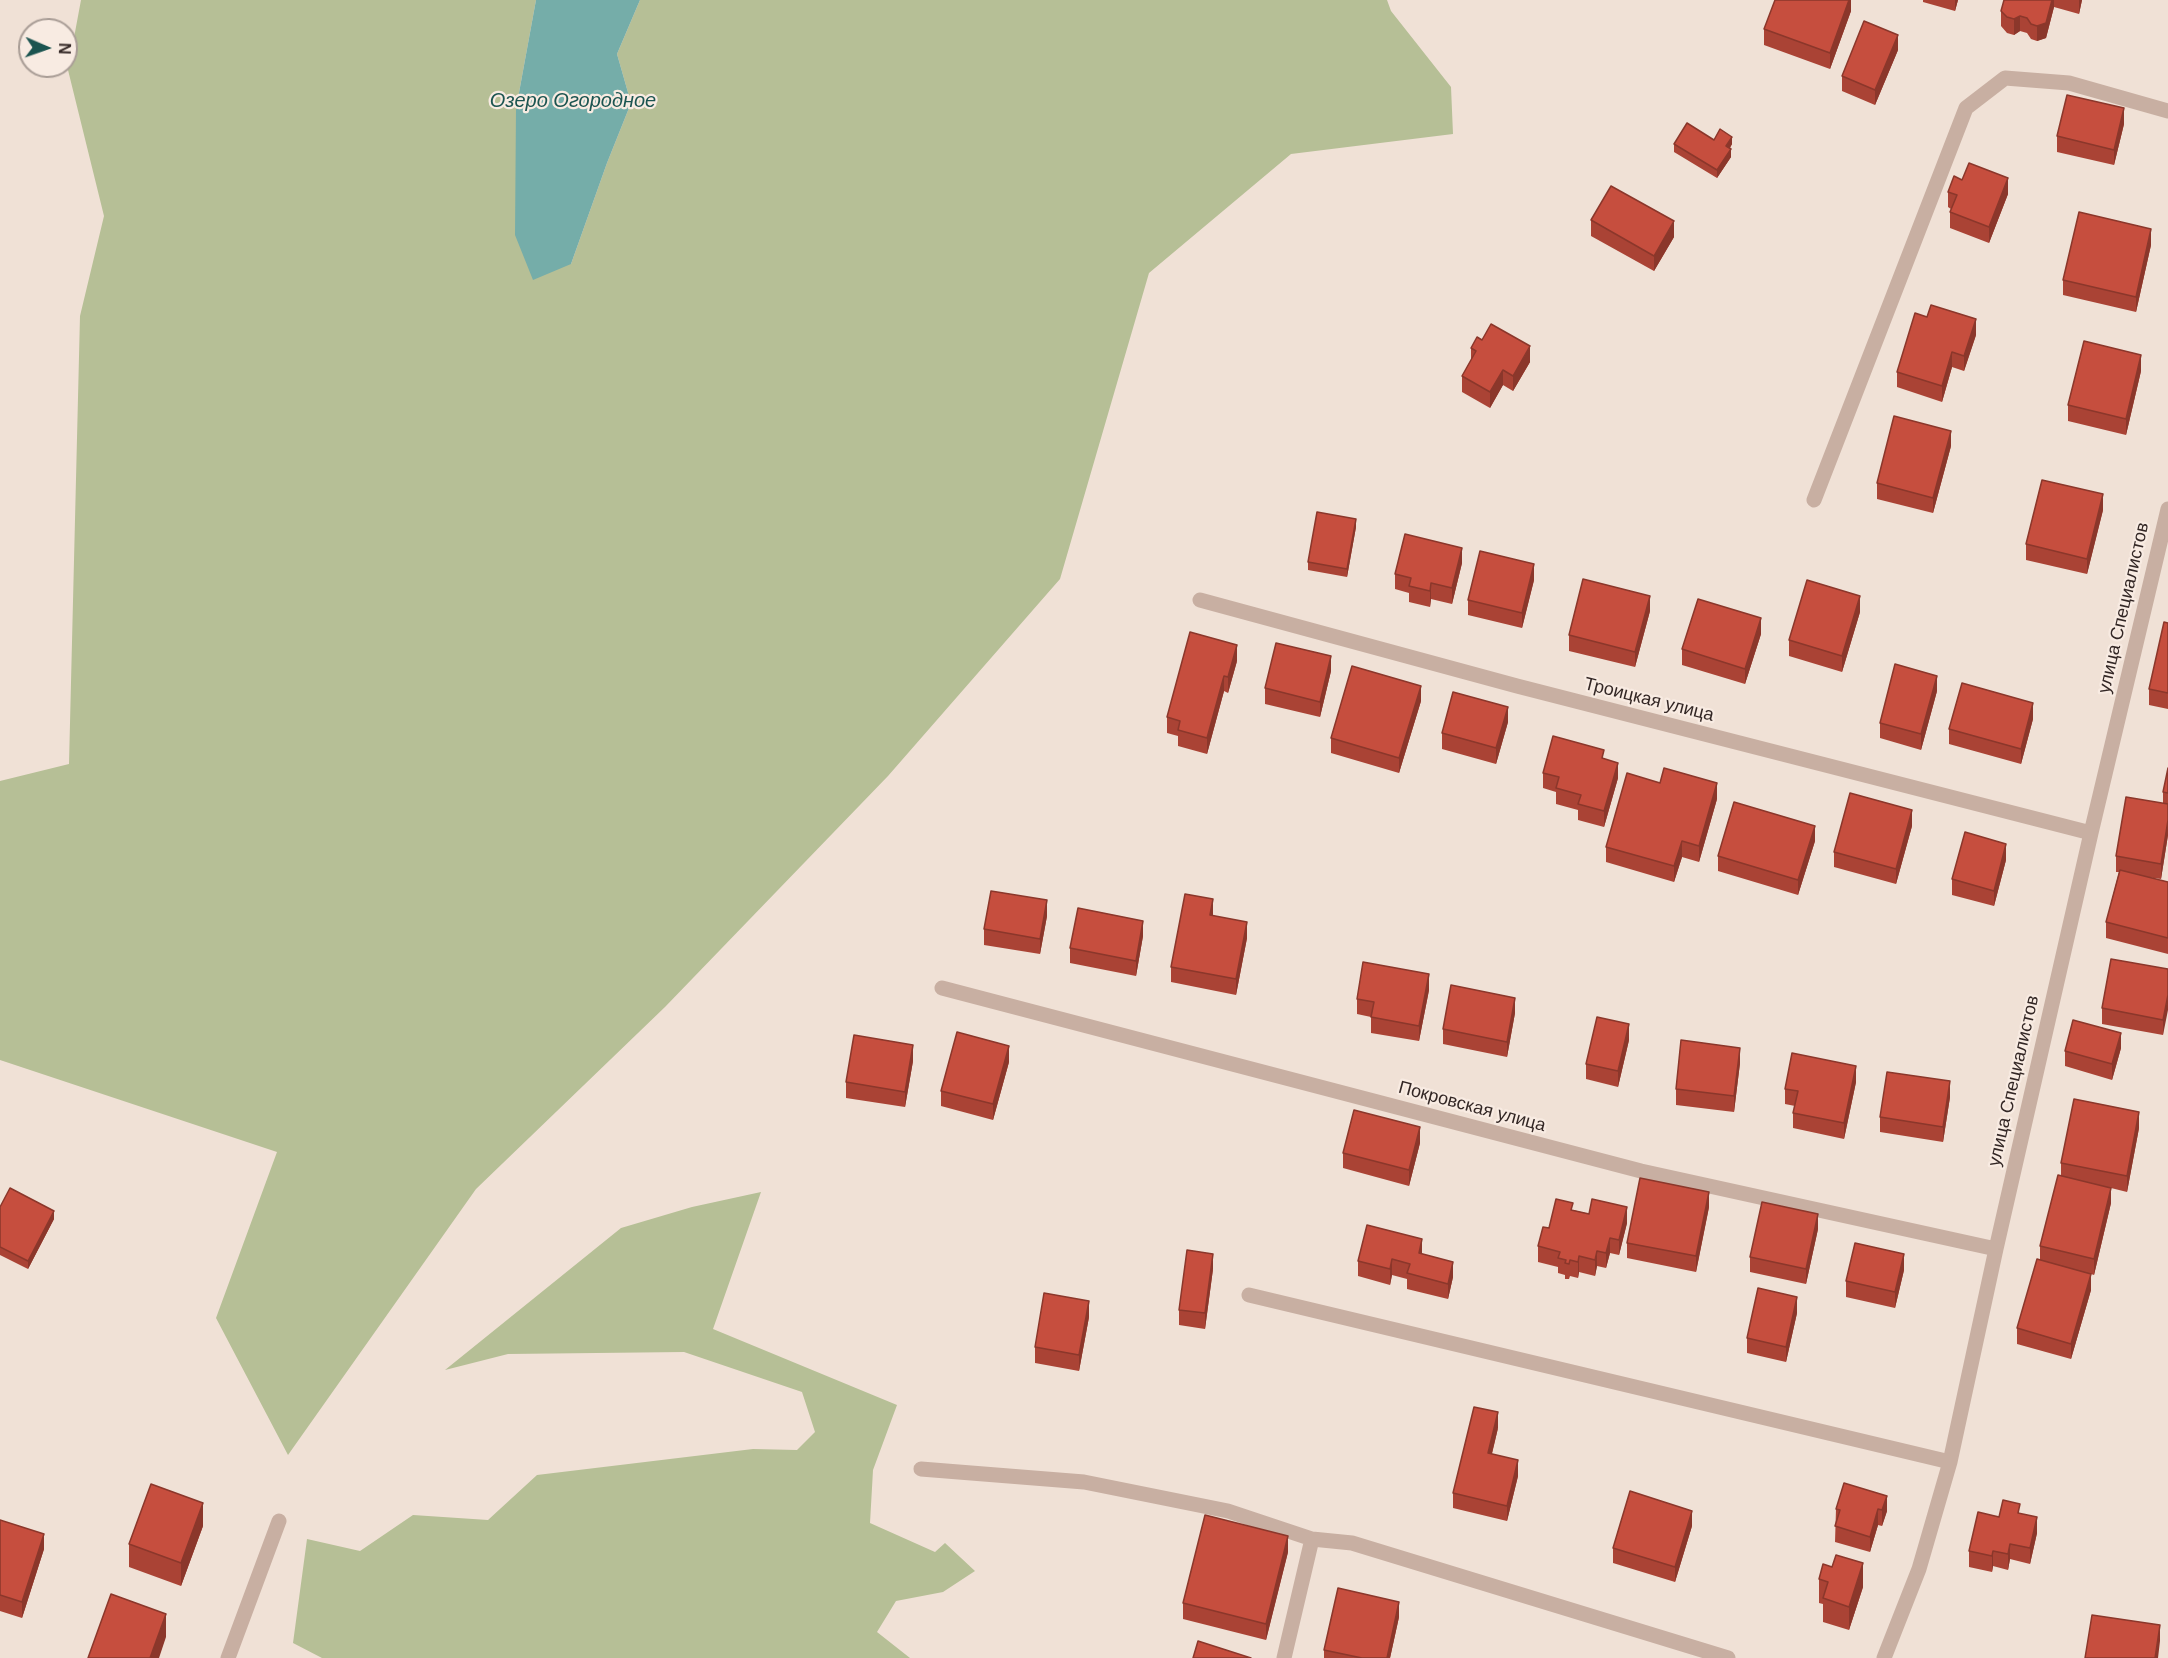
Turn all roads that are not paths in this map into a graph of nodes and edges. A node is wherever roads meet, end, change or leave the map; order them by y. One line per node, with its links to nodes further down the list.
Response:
1 (2168, 111): 2 (street)
2 (1814, 500)
3 (2168, 509): 5 (street, улица Специалистов)
4 (1200, 600): 5 (street, Троицкая улица)
5 (2091, 833): 7 (street, улица Специалистов)
6 (942, 988): 7 (street, Покровская улица)
7 (1996, 1249): 9 (street, улица Специалистов)
8 (1249, 1295): 9 (street)
9 (1950, 1462): 16 (street, улица Специалистов)
10 (921, 1469): 12 (street)
11 (279, 1521): 13 (street)
12 (1312, 1539): 14 (street); 15 (street)
13 (228, 1658)
14 (1284, 1658)
15 (1728, 1658)
16 (1884, 1658)

